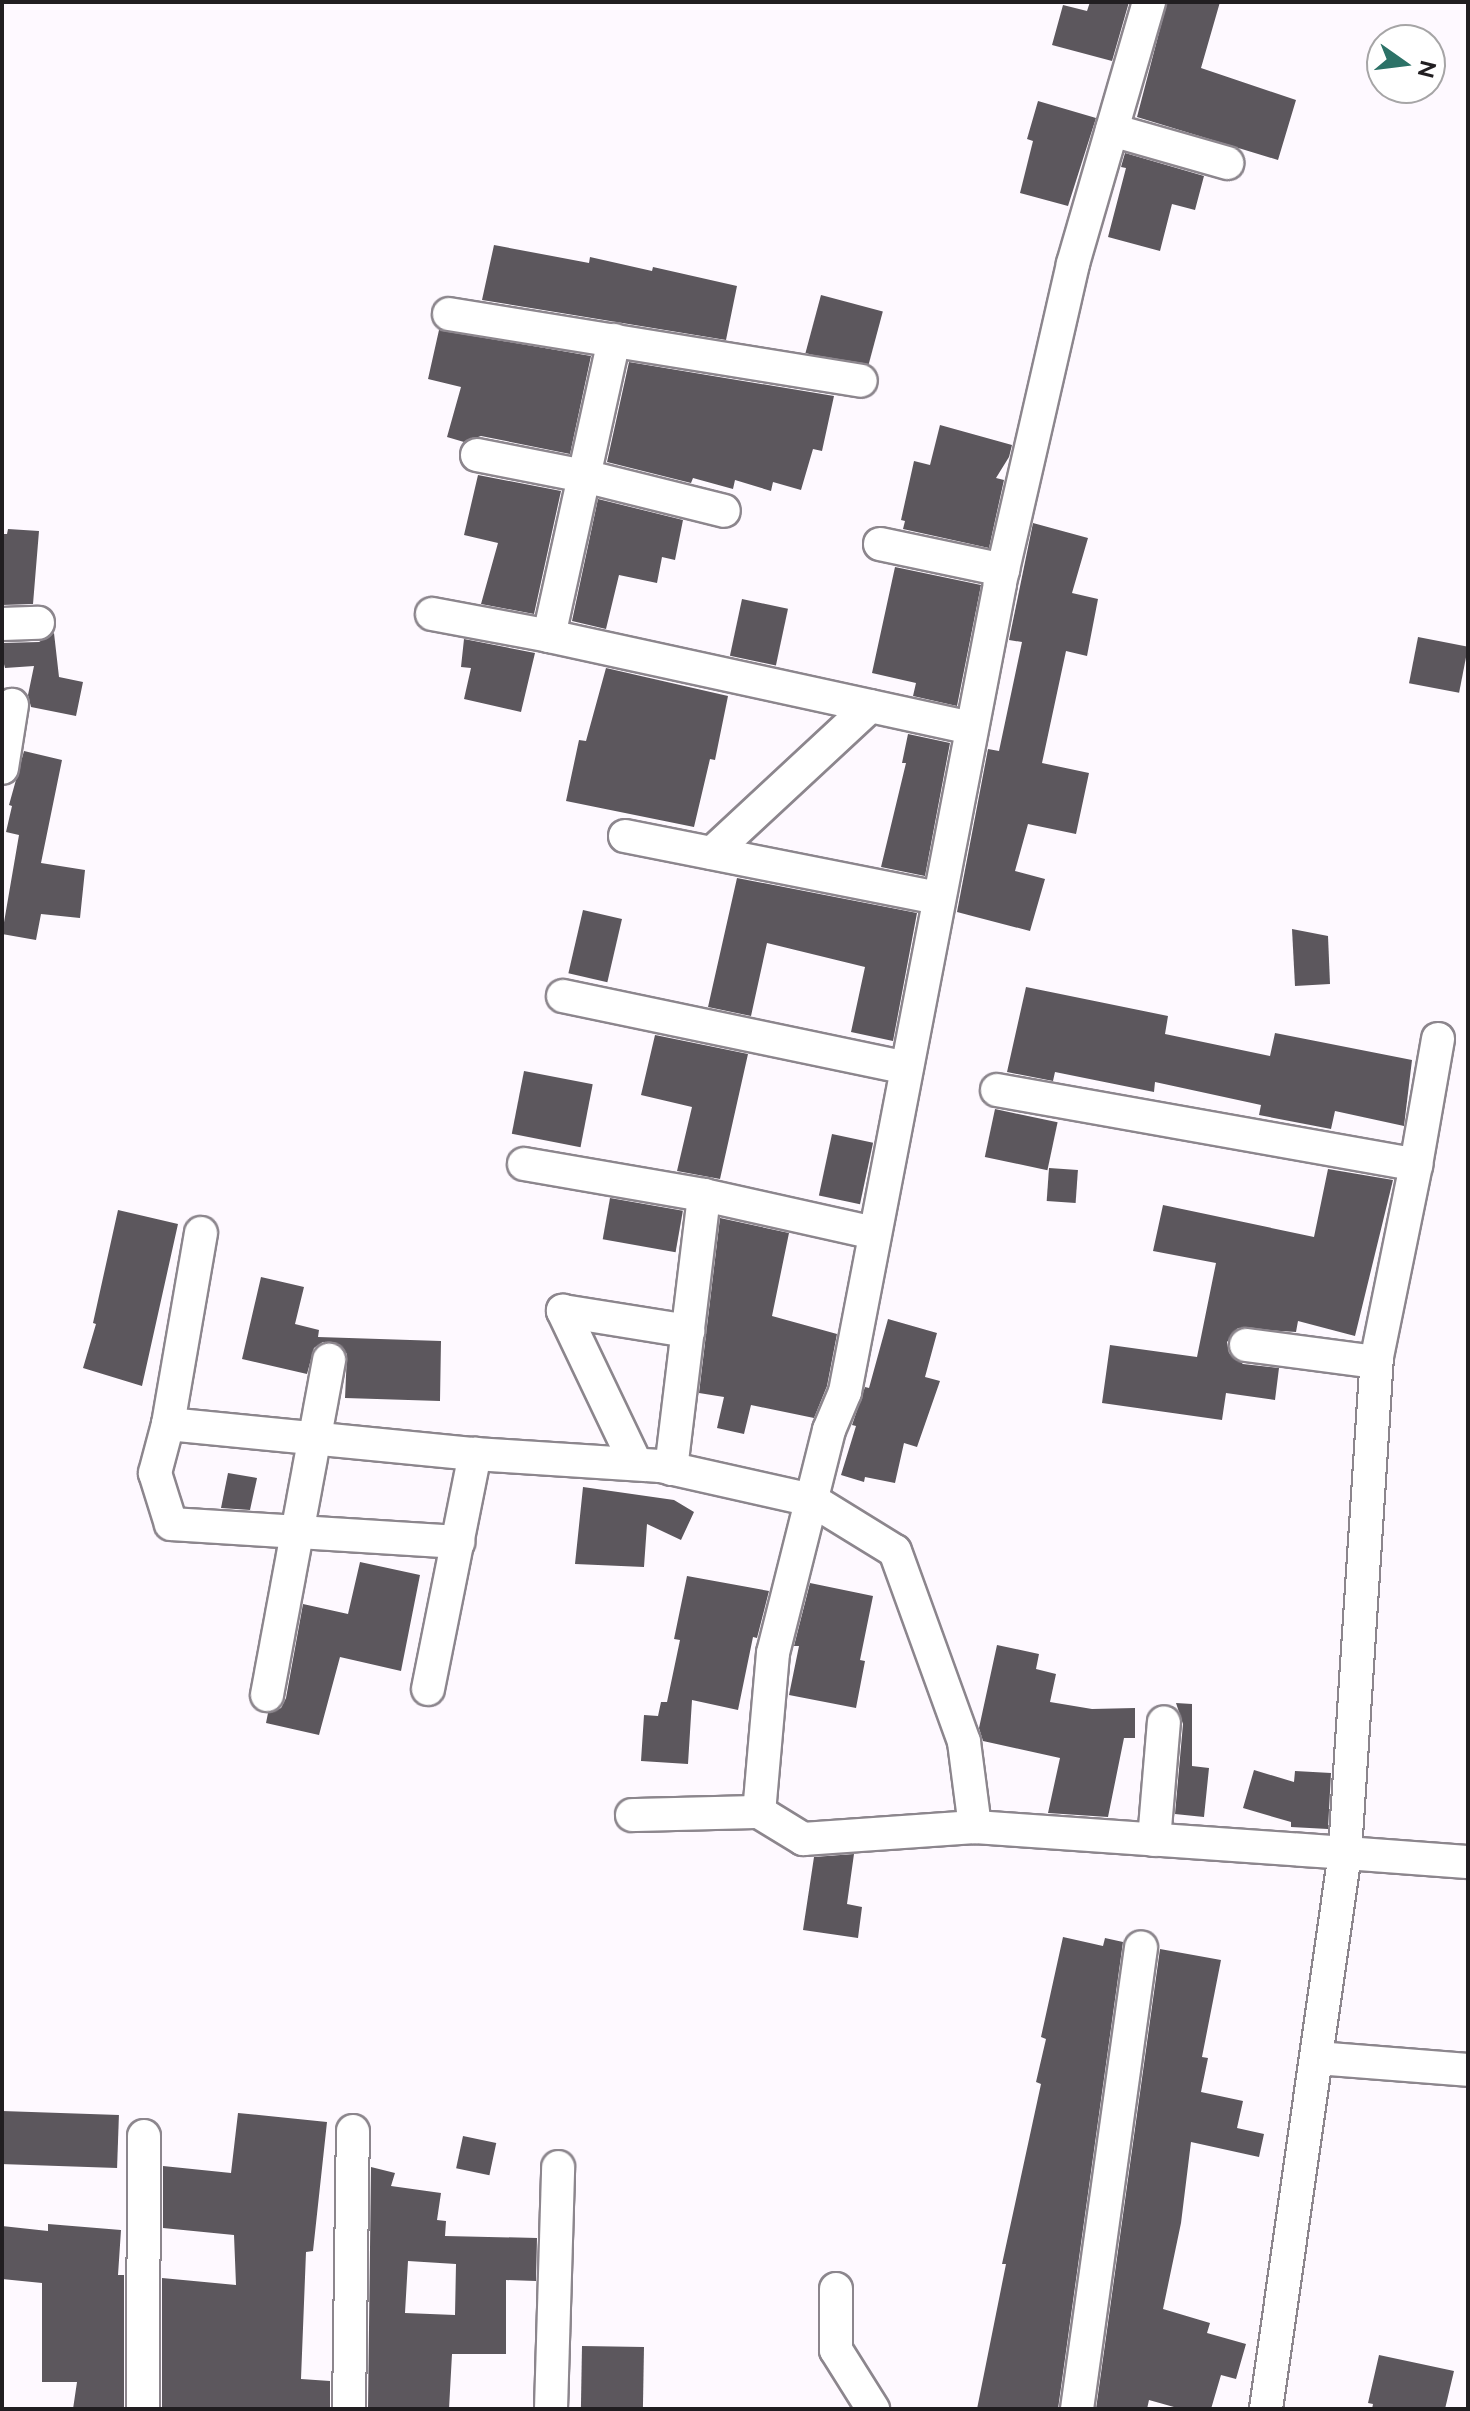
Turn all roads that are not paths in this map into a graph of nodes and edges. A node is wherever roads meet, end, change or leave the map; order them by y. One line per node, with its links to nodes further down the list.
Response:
1 (1149, 2): 2 (street)
2 (1112, 130): 3 (street); 11 (street)
3 (1227, 163)
4 (449, 314): 5 (street)
5 (614, 340): 6 (street); 8 (street)
6 (861, 381)
7 (477, 455): 8 (street)
8 (584, 476): 9 (street); 15 (street)
9 (724, 511)
10 (880, 544): 11 (street)
11 (1003, 570): 18 (street)
12 (432, 614): 15 (street)
13 (38, 623): 14 (street)
14 (2, 624)
15 (549, 636): 17 (street)
16 (12, 705): 19 (street)
17 (870, 706): 18 (street); 21 (street)
18 (971, 728): 22 (street)
19 (2, 768)
20 (625, 836): 21 (street)
21 (712, 853): 22 (street)
22 (938, 898): 25 (street)
23 (563, 996): 25 (street)
24 (1438, 1039): 28 (street)
25 (907, 1068): 31 (street)
26 (997, 1090): 28 (street)
27 (524, 1164): 29 (street)
28 (1416, 1165): 35 (street)
29 (704, 1195): 31 (street); 32 (street)
30 (201, 1233): 36 (street)
31 (874, 1233): 41 (street)
32 (688, 1331): 39 (street); 40 (street)
33 (1246, 1345): 35 (street)
34 (329, 1360): 37 (street)
35 (1376, 1362): 51 (street)
36 (168, 1424): 37 (street); 42 (street)
37 (316, 1439): 38 (street); 42 (street)
38 (475, 1454): 39 (street); 43 (street)
39 (636, 1464): 40 (street)
40 (671, 1469): 41 (street)
41 (812, 1500): 47 (street); 49 (street)
42 (298, 1532): 43 (street); 45 (street)
43 (458, 1542): 44 (street)
44 (428, 1689)
45 (267, 1695)
46 (1164, 1722): 50 (street)
47 (759, 1812): 48 (street); 49 (street)
48 (632, 1815)
49 (975, 1827): 50 (street)
50 (1154, 1840): 51 (street)
51 (1345, 1853): 52 (street); 54 (street)
52 (1468, 1862)
53 (1141, 1947): 64 (street)
54 (1317, 2058): 55 (street); 65 (street)
55 (1468, 2070)
56 (353, 2131): 61 (street)
57 (144, 2136): 60 (street)
58 (558, 2167): 62 (street)
59 (836, 2289): 63 (street)
60 (143, 2409)
61 (349, 2409)
62 (551, 2409)
63 (873, 2409)
64 (1077, 2409)
65 (1266, 2409)

